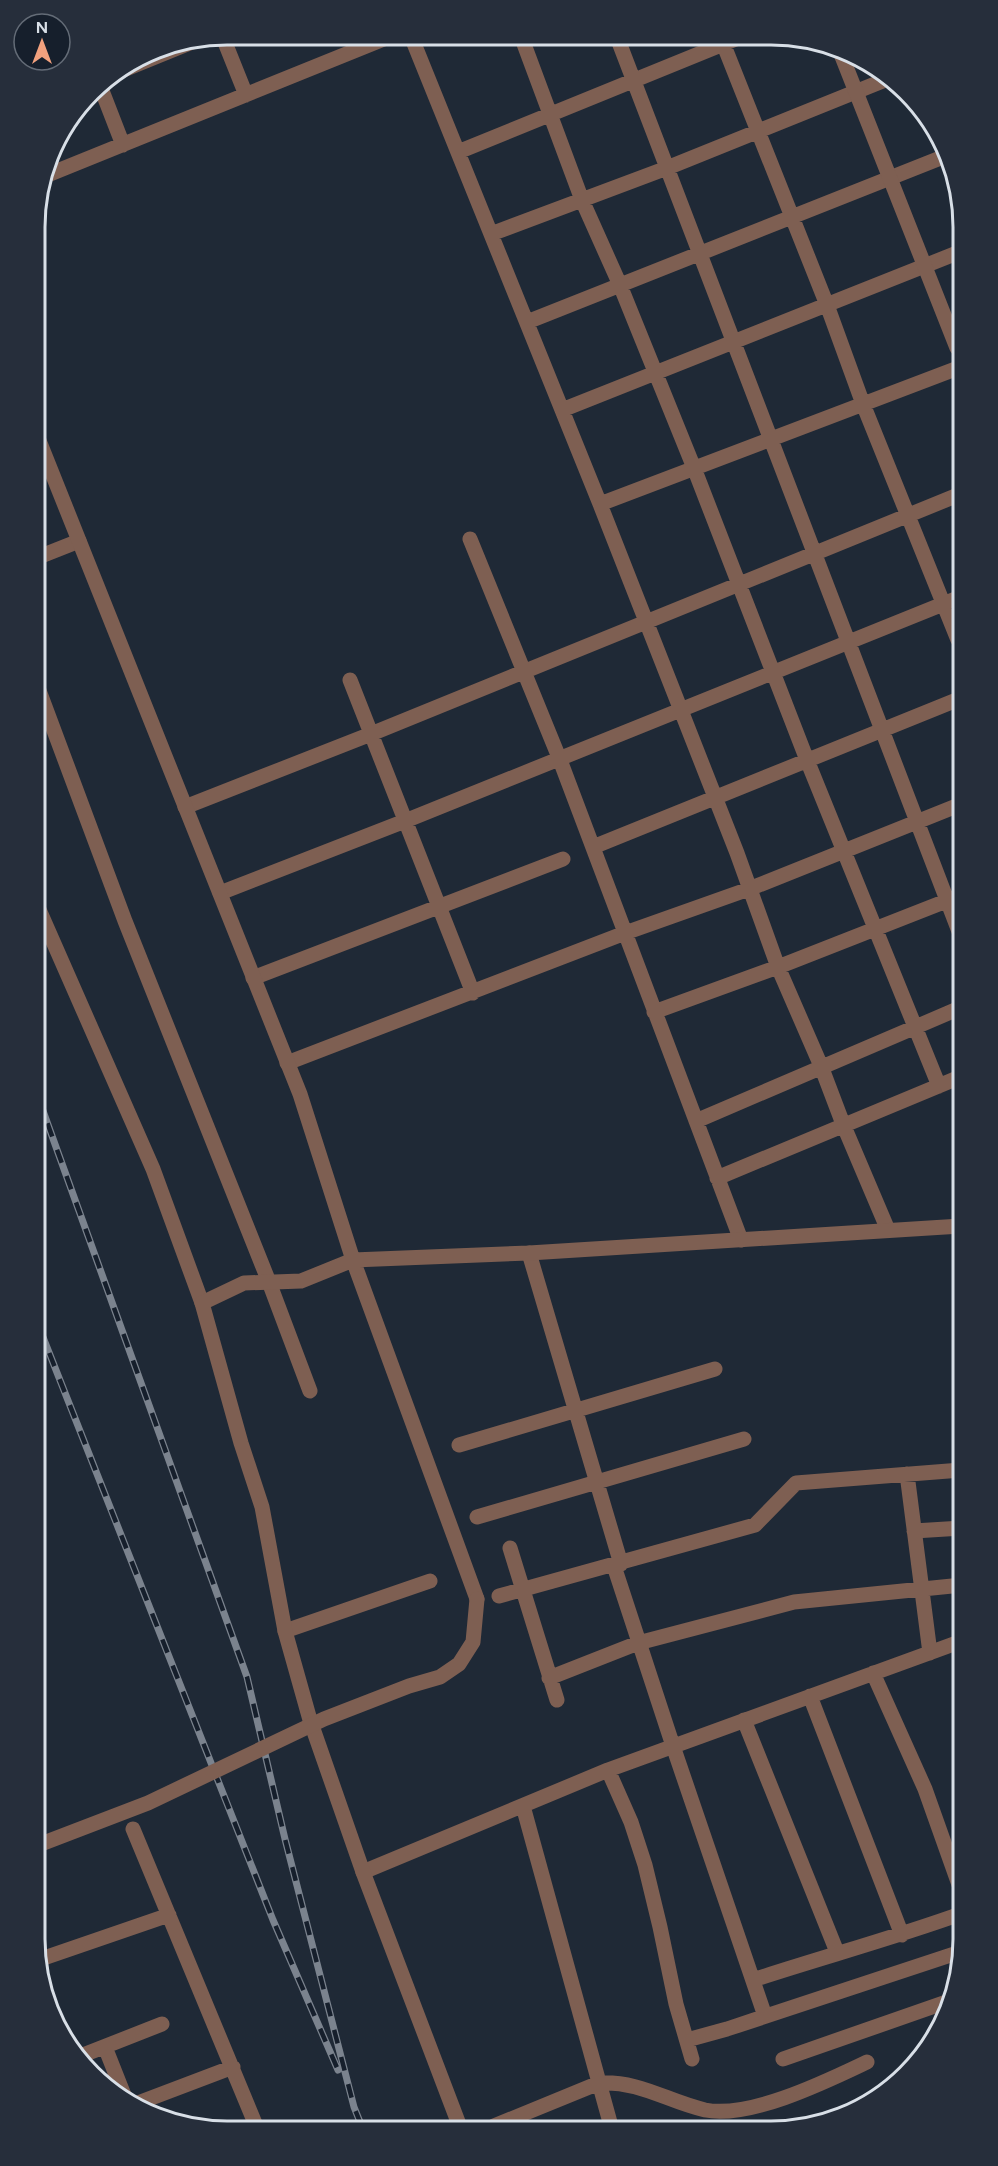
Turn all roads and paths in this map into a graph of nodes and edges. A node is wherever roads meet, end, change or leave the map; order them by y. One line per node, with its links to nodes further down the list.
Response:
1 (226, 45): 13 (street)
2 (369, 45): 13 (street)
3 (415, 45): 17 (street)
4 (524, 45): 14 (street)
5 (620, 45): 9 (street)
6 (715, 45): 9 (street)
7 (729, 45): 15 (street)
8 (844, 61): 11 (street)
9 (633, 79): 14 (street); 19 (street)
10 (880, 82): 11 (street)
11 (856, 91): 15 (street); 21 (street)
12 (103, 93): 16 (street)
13 (246, 95): 16 (street)
14 (550, 114): 17 (street); 22 (street)
15 (758, 132): 19 (street); 23 (street)
16 (123, 144): 20 (street)
17 (458, 152): 24 (street)
18 (939, 158): 21 (street)
19 (667, 168): 22 (street); 25 (street)
20 (54, 172)
21 (890, 177): 23 (street); 27 (street)
22 (582, 200): 24 (street); 28 (street)
23 (792, 217): 25 (street); 29 (street)
24 (491, 234): 30 (street)
25 (699, 253): 28 (street); 32 (street)
26 (953, 255): 27 (street)
27 (925, 266): 29 (street); 31 (street)
28 (620, 285): 30 (street); 34 (street)
29 (827, 305): 32 (street); 35 (street)
30 (527, 322): 36 (street)
31 (953, 338)
32 (733, 342): 34 (street); 37 (street)
33 (953, 370): 35 (street)
34 (655, 373): 36 (street); 39 (street)
35 (863, 404): 37 (street); 42 (street)
36 (562, 410): 41 (street)
37 (771, 439): 39 (street); 45 (street)
38 (45, 456): 44 (street)
39 (694, 468): 41 (street); 47 (street)
40 (953, 497): 42 (street)
41 (600, 504): 49 (street)
42 (908, 515): 45 (street); 48 (street)
43 (470, 540): 51 (street)
44 (79, 541): 46 (street); 62 (street)
45 (814, 553): 47 (street); 50 (street)
46 (45, 554)
47 (738, 584): 49 (street); 52 (street)
48 (952, 601): 50 (street)
49 (646, 622): 51 (street); 56 (street)
50 (848, 643): 52 (street); 57 (street)
51 (523, 672): 58 (street); 59 (street)
52 (774, 674): 56 (street); 60 (street)
53 (350, 681): 58 (street)
54 (953, 701): 57 (street)
55 (45, 706): 94 (street)
56 (681, 711): 59 (street); 61 (street)
57 (881, 729): 60 (street); 65 (street)
58 (371, 734): 62 (street); 64 (street)
59 (560, 760): 64 (street); 66 (street)
60 (807, 760): 61 (street); 67 (street)
61 (715, 797): 66 (street); 69 (street)
62 (185, 807): 70 (street)
63 (953, 808): 65 (street)
64 (405, 822): 70 (street); 72 (street)
65 (917, 822): 67 (street); 71 (street)
66 (592, 847): 75 (street)
67 (844, 851): 69 (street); 74 (street)
68 (562, 859): 72 (street)
69 (749, 889): 75 (street); 76 (street)
70 (220, 893): 77 (street)
71 (953, 899): 74 (street)
72 (439, 907): 77 (street); 78 (street)
73 (45, 923): 95 (street)
74 (876, 929): 76 (street); 81 (street)
75 (625, 933): 78 (street); 79 (street)
76 (778, 967): 79 (street); 83 (street)
77 (253, 978): 82 (street)
78 (472, 993): 82 (street)
79 (654, 1011): 86 (street)
80 (953, 1011): 81 (street)
81 (916, 1027): 83 (street); 85 (street)
82 (287, 1063): 93 (street)
83 (821, 1066): 86 (street); 87 (street)
84 (953, 1080): 85 (street)
85 (939, 1086): 87 (street)
86 (696, 1121): 88 (street)
87 (843, 1125): 88 (street); 90 (street)
88 (717, 1178): 91 (street)
89 (953, 1226): 90 (street)
90 (888, 1230): 91 (street)
91 (741, 1240): 92 (street)
92 (529, 1253): 93 (street); 98 (street)
93 (353, 1260): 94 (street); 127 (street, bridge)
94 (269, 1282): 95 (street); 97 (street)
95 (202, 1303): 114 (street)
96 (715, 1369): 98 (street)
97 (310, 1391)
98 (575, 1411): 100 (street); 103 (street)
99 (744, 1439): 103 (street)
100 (459, 1445)
101 (953, 1471): 102 (street)
102 (907, 1474): 106 (street); 108 (street)
103 (597, 1483): 104 (street); 108 (street)
104 (477, 1517)
105 (953, 1529): 106 (street)
106 (914, 1532): 111 (street)
107 (510, 1548): 112 (street)
108 (617, 1565): 112 (street); 115 (street)
109 (430, 1581): 114 (street)
110 (953, 1586): 111 (street)
111 (921, 1589): 115 (street); 117 (street)
112 (523, 1590): 113 (street); 119 (street)
113 (499, 1596)
114 (285, 1631): 129 (street)
115 (638, 1643): 119 (street); 123 (street)
116 (953, 1644): 117 (street)
117 (930, 1653): 118 (street)
118 (873, 1673): 120 (street); 128 (street)
119 (549, 1678): 121 (street)
120 (810, 1696): 122 (street); 132 (street)
121 (557, 1700)
122 (744, 1720): 123 (street); 133 (street)
123 (673, 1746): 124 (street); 136 (street)
124 (608, 1770): 125 (street); 140 (street)
125 (523, 1806): 129 (street); 147 (street)
126 (133, 1830): 130 (street)
127 (45, 1842)
128 (953, 1853)
129 (363, 1872): 151 (street)
130 (169, 1915): 135 (street); 146 (street)
131 (953, 1917): 132 (street)
132 (902, 1935): 133 (street)
133 (837, 1952): 136 (street)
134 (953, 1954): 138 (street)
135 (47, 1957)
136 (753, 1980): 138 (street)
137 (941, 2004): 144 (street)
138 (765, 2016): 140 (street)
139 (162, 2024): 141 (street)
140 (687, 2040): 143 (street)
141 (105, 2047): 142 (street); 148 (street)
142 (86, 2054)
143 (692, 2059)
144 (783, 2059)
145 (867, 2062): 147 (street)
146 (233, 2067): 149 (street); 150 (street)
147 (599, 2084): 152 (street); 153 (street)
148 (120, 2086)
149 (144, 2101)
150 (254, 2121)
151 (458, 2121)
152 (506, 2121)
153 (609, 2121)

